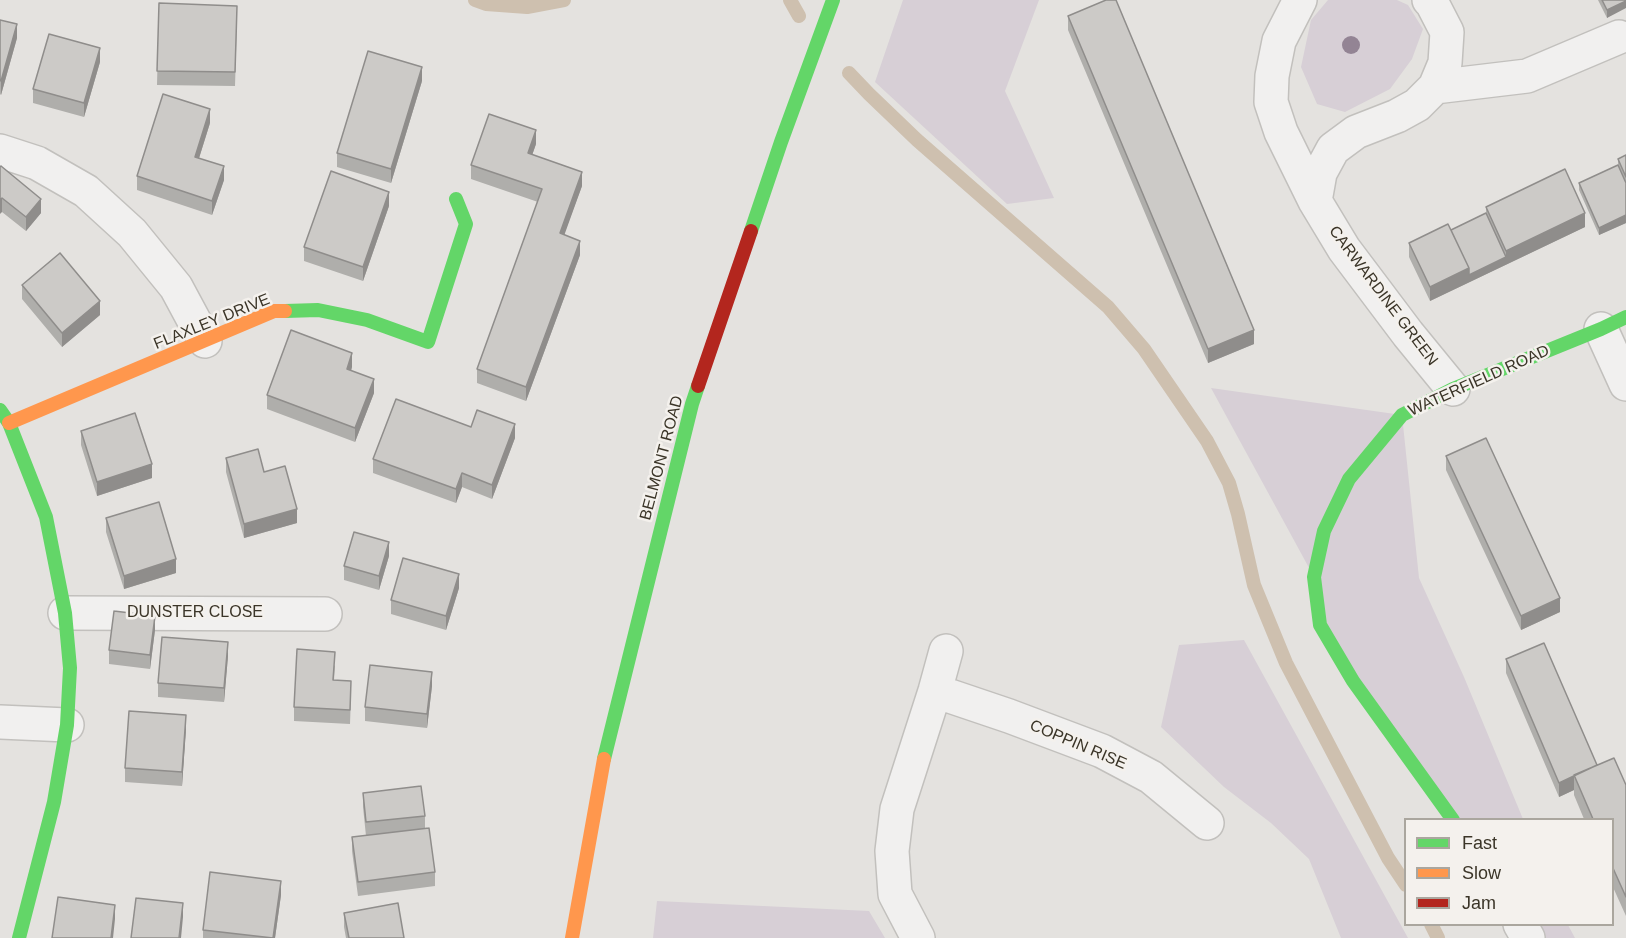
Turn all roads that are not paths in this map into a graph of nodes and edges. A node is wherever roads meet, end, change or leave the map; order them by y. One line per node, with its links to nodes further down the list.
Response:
1 (833, 0): 24 (main road, BELMONT ROAD)
2 (1300, 0): 8 (street, CARWARDINE GREEN)
3 (1429, 0): 5 (street)
4 (1619, 37): 5 (street)
5 (1435, 87): 8 (street)
6 (0, 151): 10 (street)
7 (456, 199): 10 (main road, FLAXLEY DRIVE)
8 (1315, 201): 12 (street, CARWARDINE GREEN)
9 (1613, 323): 11 (street); 12 (main road, WATERFIELD ROAD)
10 (206, 341): 14 (main road, FLAXLEY DRIVE)
11 (1626, 384)
12 (1453, 389): 21 (main road, WATERFIELD ROAD)
13 (0, 410): 14 (main road)
14 (9, 423): 15 (main road)
15 (65, 613): 16 (street, DUNSTER CLOSE); 20 (main road)
16 (325, 614)
17 (946, 651): 18 (street)
18 (935, 691): 22 (street, COPPIN RISE); 25 (street)
19 (0, 722): 20 (street)
20 (67, 725): 23 (main road)
21 (1452, 818)
22 (1207, 822)
23 (19, 938)
24 (572, 938)
25 (918, 938)

